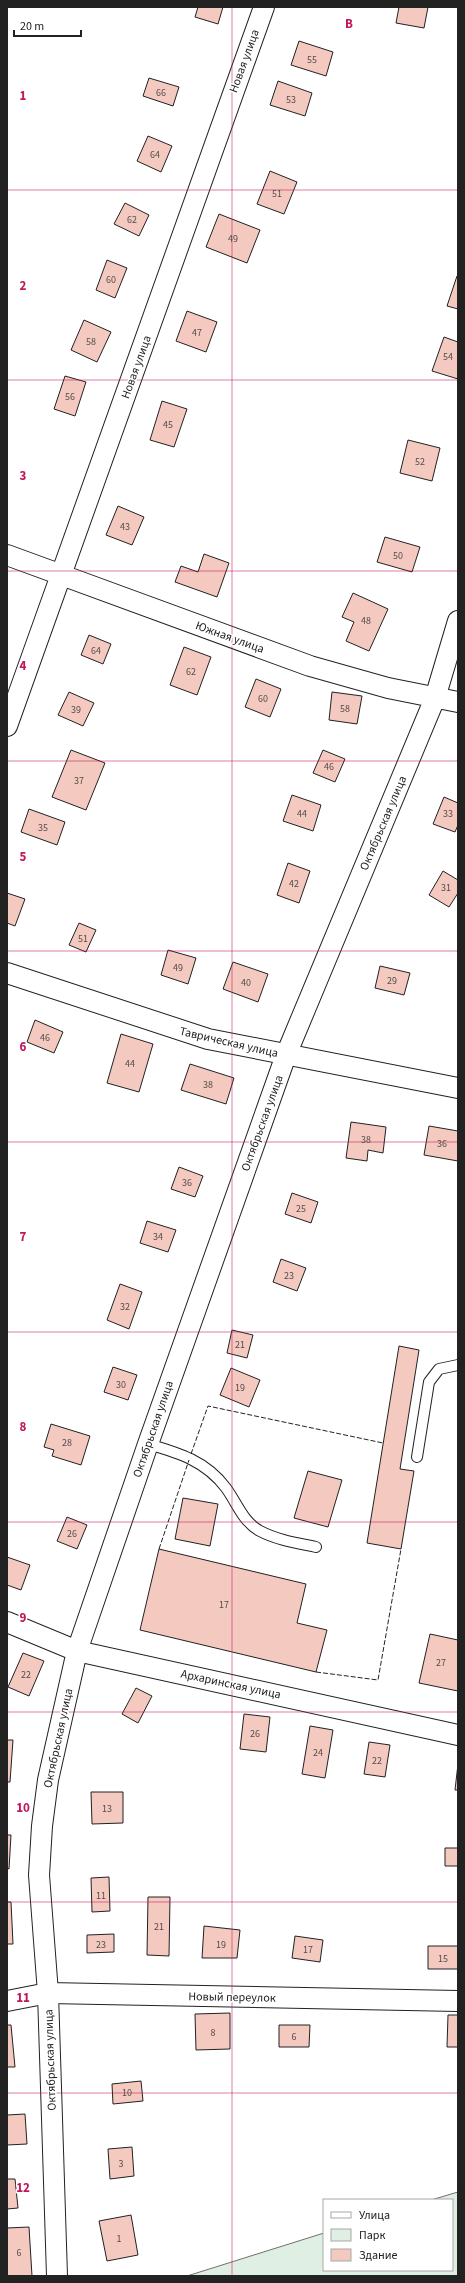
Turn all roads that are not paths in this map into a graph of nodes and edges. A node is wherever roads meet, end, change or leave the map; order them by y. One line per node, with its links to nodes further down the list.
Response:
1 (264, 7): 3 (street, Новая улица)
2 (7, 555): 3 (street, Южная улица)
3 (61, 576): 5 (street, Южная улица); 7 (street, Новая улица)
4 (458, 621): 5 (street, Октябрьская улица)
5 (435, 698): 6 (street, Южная улица); 9 (street, Октябрьская улица)
6 (458, 702)
7 (7, 726)
8 (7, 973): 9 (street, Таврическая улица)
9 (286, 1055): 10 (street, Таврическая улица); 12 (street, Октябрьская улица)
10 (458, 1088)
11 (458, 1366): 13 (lane)
12 (148, 1444): 14 (lane); 16 (street, Октябрьская улица)
13 (417, 1457)
14 (316, 1547)
15 (7, 1622): 16 (street, Архаринская улица)
16 (77, 1651): 17 (street, Архаринская улица); 18 (street, Октябрьская улица)
17 (458, 1735)
18 (48, 1993): 19 (street, Новый переулок); 20 (street, Новый переулок); 21 (street, Октябрьская улица)
19 (7, 2001)
20 (458, 2001)
21 (57, 2276)

